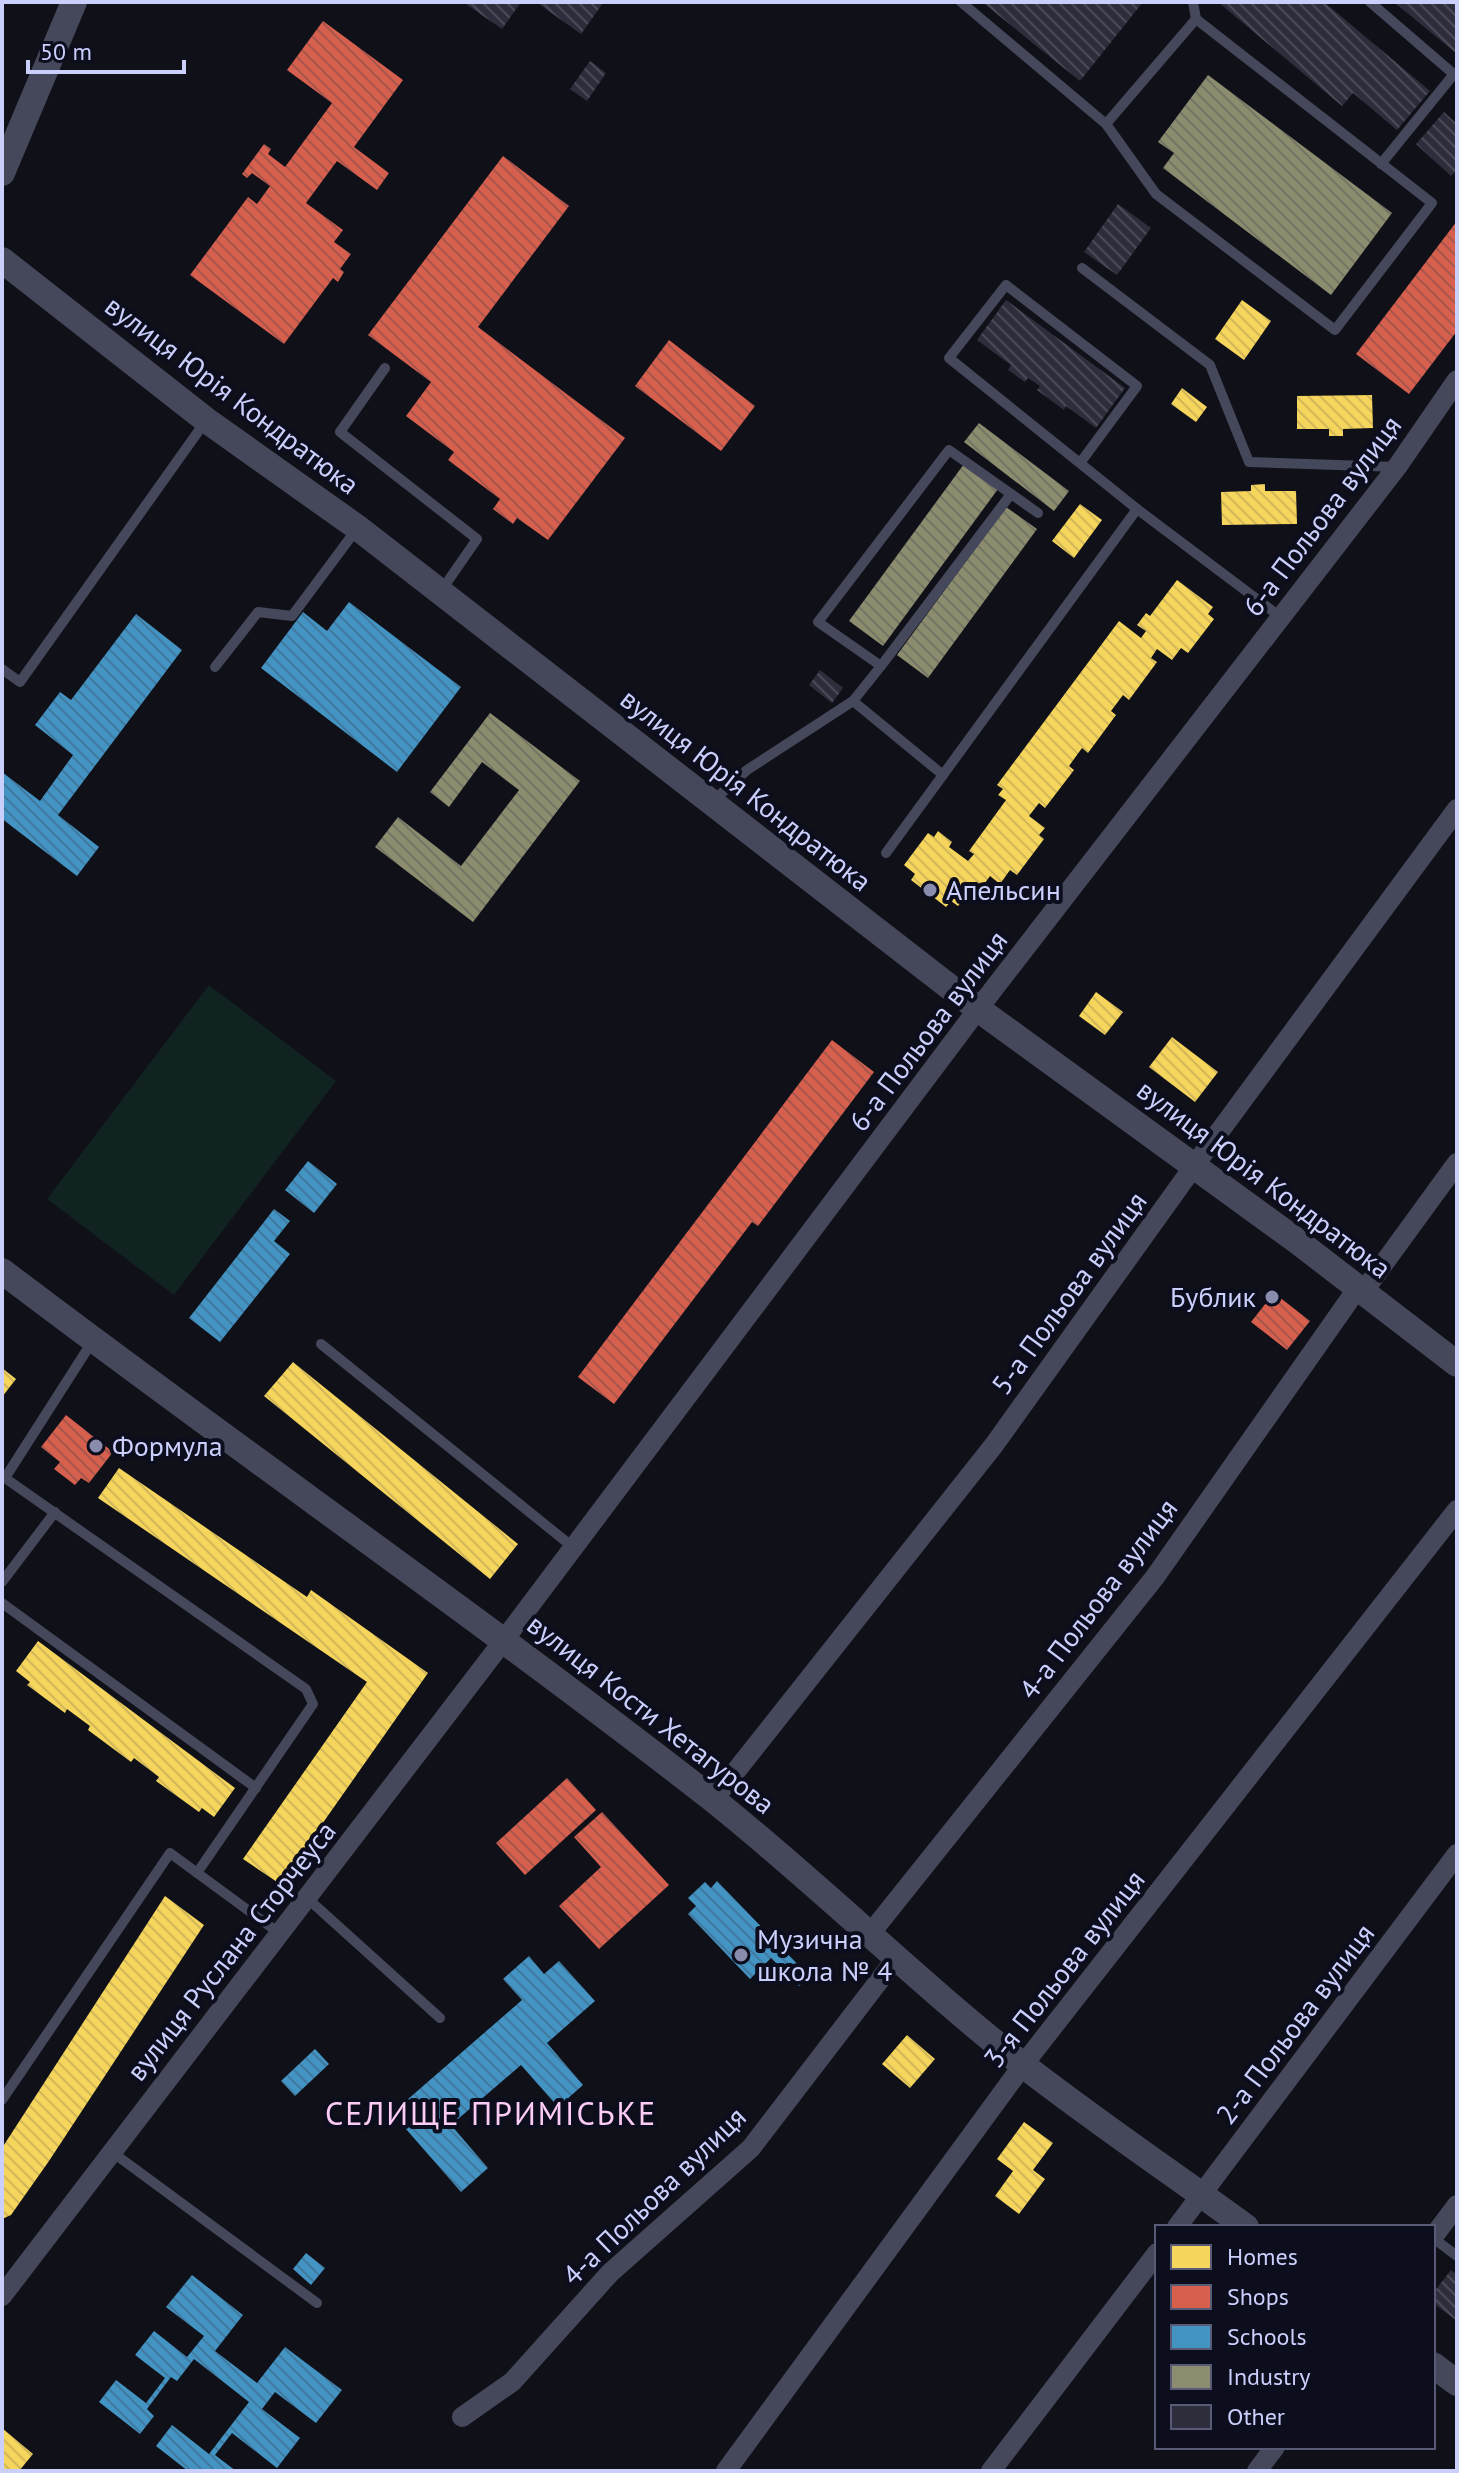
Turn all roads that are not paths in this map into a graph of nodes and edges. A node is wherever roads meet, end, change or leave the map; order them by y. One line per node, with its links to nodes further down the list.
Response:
1 (74, 2): 9 (street)
2 (961, 2): 7 (lane)
3 (1193, 2): 5 (lane)
4 (1370, 2): 6 (lane)
5 (1196, 19): 7 (lane); 8 (lane)
6 (1455, 76): 8 (lane)
7 (1106, 124): 8 (lane)
8 (1381, 164)
9 (2, 173)
10 (2, 260): 14 (street, вулиця Юрія Кондратюка)
11 (1082, 268): 16 (lane)
12 (385, 368): 21 (lane)
13 (1457, 380): 16 (street, 6-а Польова вулиця)
14 (206, 420): 20 (street, вулиця Юрія Кондратюка); 25 (lane)
15 (1080, 463): 15 (lane); 18 (lane)
16 (1397, 467): 22 (street, 6-а Польова вулиця)
17 (1011, 494): 19 (lane); 23 (lane); 23 (lane)
18 (1137, 509): 22 (lane); 27 (lane)
19 (1038, 513)
20 (358, 528): 21 (street, вулиця Юрія Кондратюка); 24 (lane)
21 (440, 592): 28 (street, вулиця Юрія Кондратюка)
22 (1282, 618): 31 (street, 6-а Польова вулиця)
23 (881, 666): 26 (lane)
24 (215, 667)
25 (2, 669)
26 (853, 701): 27 (lane); 28 (lane)
27 (943, 775): 30 (lane)
28 (711, 804): 31 (street, вулиця Юрія Кондратюка)
29 (1457, 809): 33 (street, 5-а Польова вулиця)
30 (886, 853)
31 (978, 1009): 33 (street, вулиця Юрія Кондратюка); 41 (street, 6-а Польова вулиця)
32 (1457, 1163): 35 (street, 4-а Польова вулиця)
33 (1194, 1166): 35 (street, вулиця Юрія Кондратюка); 46 (street, 5-а Польова вулиця)
34 (2, 1271): 36 (street, вулиця Кости Хетагурова)
35 (1360, 1290): 38 (street, вулиця Юрія Кондратюка); 51 (street, 4-а Польова вулиця)
36 (93, 1340): 40 (lane); 44 (street, вулиця Кости Хетагурова)
37 (321, 1344): 41 (lane)
38 (1457, 1364)
39 (1457, 1510): 54 (street, 3-я Польова вулиця)
40 (55, 1512): 42 (lane); 45 (lane)
41 (574, 1548): 44 (street, 6-а Польова вулиця)
42 (2, 1582)
43 (2, 1603): 45 (lane)
44 (504, 1640): 46 (street, вулиця Кости Хетагурова); 49 (street, вулиця Руслана Сторчеуса)
45 (256, 1788): 48 (lane)
46 (713, 1800): 51 (street, вулиця Кости Хетагурова)
47 (1457, 1854): 57 (street, 2-а Польова вулиця)
48 (197, 1873): 50 (lane); 55 (lane)
49 (307, 1898): 50 (street, вулиця Руслана Сторчеуса); 53 (lane)
50 (279, 1933): 56 (street, вулиця Руслана Сторчеуса)
51 (870, 1934): 52 (street, вулиця Кости Хетагурова)
52 (895, 1960): 54 (street, вулиця Кости Хетагурова); 69 (street, 4-а Польова вулиця)
53 (440, 2018)
54 (1023, 2065): 57 (street, вулиця Кости Хетагурова); 71 (street, 3-я Польова вулиця)
55 (2, 2100)
56 (112, 2152): 65 (street, вулиця Руслана Сторчеуса); 66 (lane)
57 (1201, 2194): 59 (street, 2-а Польова вулиця); 60 (street, вулиця Кости Хетагурова)
58 (1457, 2205): 61 (street)
59 (1178, 2225)
60 (1243, 2225)
61 (1435, 2235)
62 (1435, 2240): 64 (lane)
63 (1155, 2256): 72 (street)
64 (1457, 2256)
65 (2, 2296)
66 (317, 2303)
67 (1435, 2366): 68 (street)
68 (1457, 2383)
69 (462, 2417)
70 (1274, 2449): 73 (street)
71 (726, 2471)
72 (991, 2471)
73 (1257, 2471)

